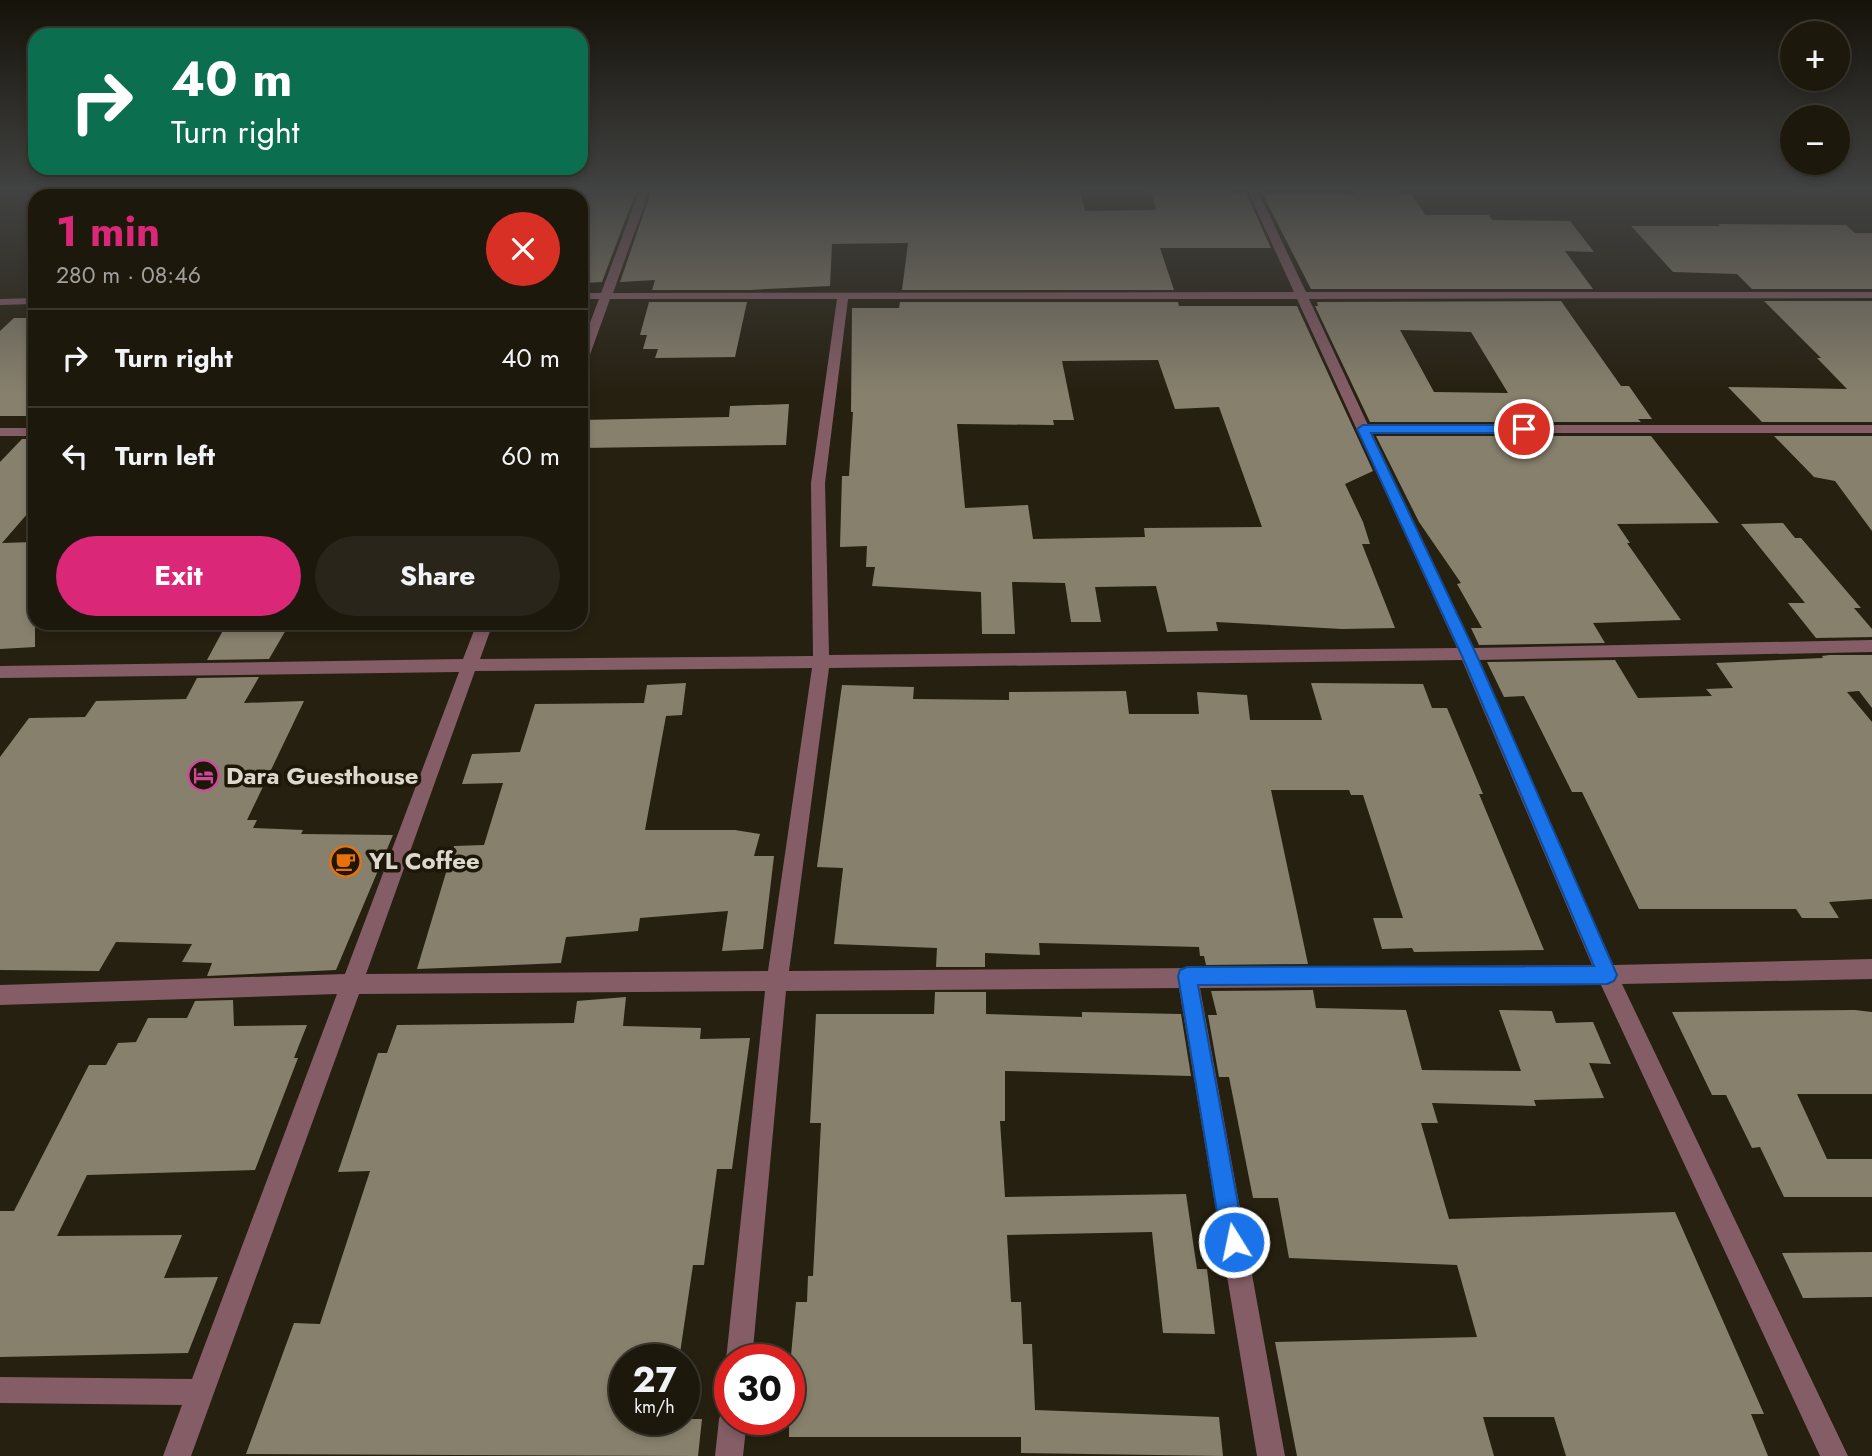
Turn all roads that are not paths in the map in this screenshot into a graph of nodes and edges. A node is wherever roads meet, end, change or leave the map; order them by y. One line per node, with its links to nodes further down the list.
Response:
1 (620, 257): 3 (street)
2 (1283, 257): 7 (street)
3 (606, 295): 4 (street); 6 (street); 10 (street)
4 (842, 295): 7 (street); 18 (street)
5 (1872, 295): 7 (street)
6 (588, 296)
7 (1302, 297): 11 (street)
8 (28, 301): 9 (street)
9 (0, 302)
10 (588, 344)
11 (1363, 429): 12 (street); 17 (street)
12 (1872, 429)
13 (0, 432): 14 (street)
14 (28, 432)
15 (482, 630): 19 (street)
16 (1872, 646): 17 (street)
17 (1469, 656): 18 (street); 22 (street)
18 (821, 662): 19 (street); 24 (street)
19 (470, 664): 20 (street); 25 (street)
20 (0, 672)
21 (1872, 970): 22 (street)
22 (1607, 975): 23 (street); 34 (street)
23 (1187, 976): 24 (street); 33 (street)
24 (777, 979): 25 (street); 27 (street)
25 (351, 984): 26 (street); 29 (street)
26 (0, 995)
27 (741, 1344)
28 (0, 1390): 29 (street)
29 (201, 1392): 31 (street)
30 (731, 1435): 32 (street)
31 (177, 1456)
32 (729, 1456)
33 (1271, 1456)
34 (1834, 1456)

